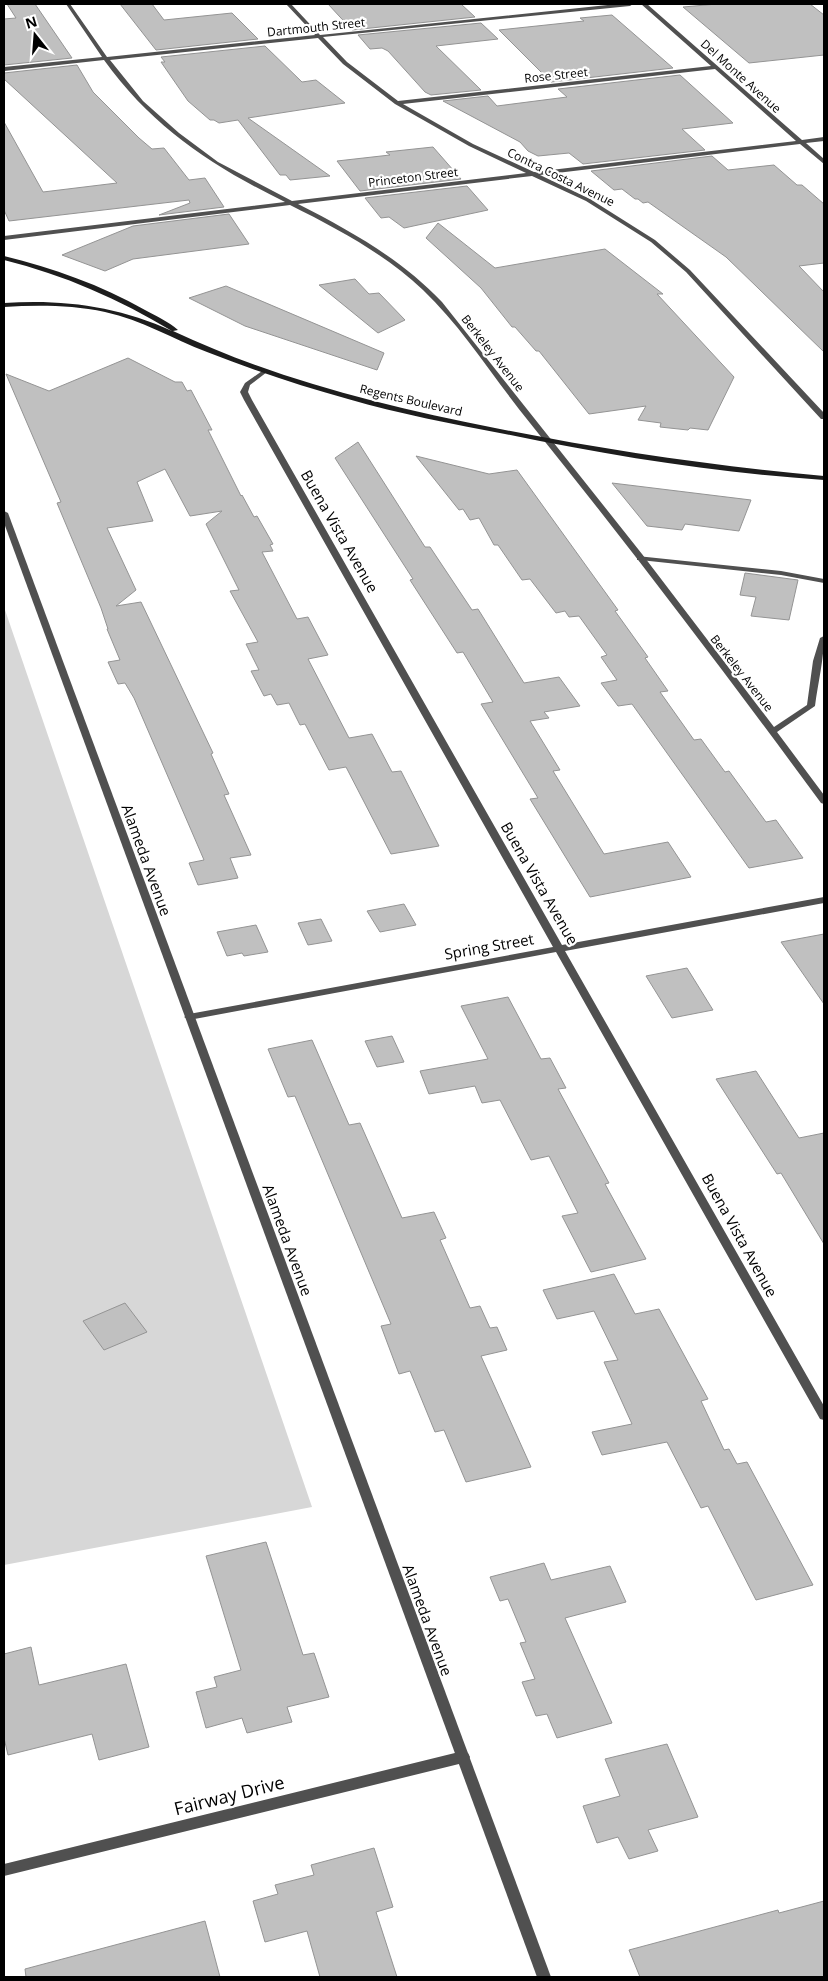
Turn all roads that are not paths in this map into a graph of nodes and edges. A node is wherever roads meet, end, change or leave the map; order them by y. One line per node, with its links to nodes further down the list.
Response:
1 (68, 4): 6 (street, Berkeley Avenue)
2 (288, 4): 5 (street, Contra Costa Avenue)
3 (630, 4): 5 (street, Dartmouth Street)
4 (644, 4): 7 (street, Del Monte Avenue)
5 (320, 37): 6 (street, Dartmouth Street); 9 (street, Contra Costa Avenue)
6 (108, 59): 8 (street, Dartmouth Street); 14 (street, Berkeley Avenue)
7 (717, 67): 9 (street, Rose Street); 11 (street, Del Monte Avenue)
8 (4, 69)
9 (398, 103): 13 (street, Contra Costa Avenue)
10 (824, 139): 11 (street, Princeton Street)
11 (800, 142): 12 (street, Del Monte Avenue); 13 (street, Princeton Street)
12 (824, 162)
13 (533, 174): 14 (street, Princeton Street); 20 (street, Contra Costa Avenue)
14 (291, 203): 15 (street, Princeton Street); 21 (street, Berkeley Avenue)
15 (4, 238)
16 (4, 258): 18 (main road)
17 (4, 305): 18 (main road, Regents Boulevard)
18 (206, 349): 19 (main road, Regents Boulevard)
19 (265, 371): 21 (main road, Regents Boulevard); 30 (street, Buena Vista Avenue)
20 (824, 417)
21 (551, 442): 22 (main road, Regents Boulevard); 24 (street, Berkeley Avenue)
22 (824, 478)
23 (4, 513): 31 (street, Alameda Avenue)
24 (640, 558): 25 (street); 27 (street, Berkeley Avenue)
25 (824, 581)
26 (824, 638): 27 (street)
27 (773, 731): 28 (street, Berkeley Avenue)
28 (824, 801)
29 (824, 900): 30 (street, Spring Street)
30 (560, 948): 31 (street, Spring Street); 32 (street, Buena Vista Avenue)
31 (189, 1017): 33 (street, Alameda Avenue)
32 (824, 1416)
33 (463, 1757): 34 (street, Fairway Drive); 35 (street, Alameda Avenue)
34 (4, 1870)
35 (544, 1977)

